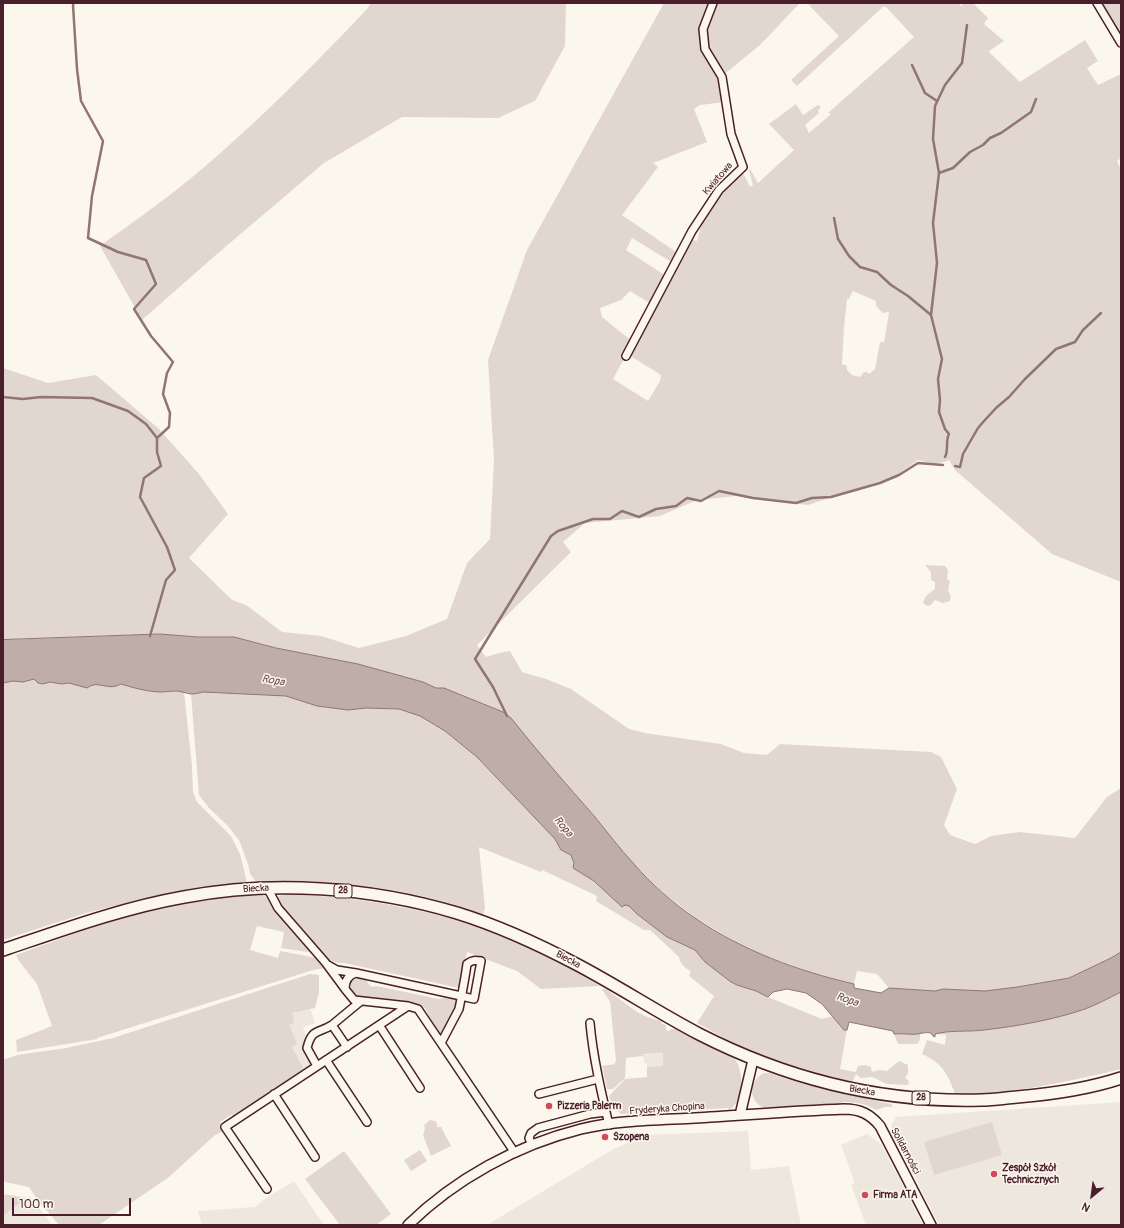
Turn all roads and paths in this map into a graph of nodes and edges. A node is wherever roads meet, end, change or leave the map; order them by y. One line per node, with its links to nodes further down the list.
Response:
1 (713, 3): 4 (street, Kwiatowa)
2 (1097, 3): 3 (street)
3 (1121, 43)
4 (626, 356)
5 (268, 889): 6 (main road, Biecka / 28); 7 (street); 19 (main road, Biecka / 28)
6 (3, 950)
7 (325, 962): 8 (street); 9 (street)
8 (356, 973): 9 (street); 10 (street)
9 (345, 990): 11 (street)
10 (461, 996): 10 (street); 16 (street)
11 (361, 1001): 12 (street); 14 (street)
12 (408, 1006): 15 (street); 16 (street)
13 (590, 1022): 22 (street)
14 (332, 1024): 17 (street); 20 (street)
15 (379, 1026): 17 (street); 23 (street)
16 (441, 1043): 32 (street)
17 (347, 1046): 18 (street)
18 (326, 1060): 20 (street); 29 (street)
19 (753, 1060): 21 (main road, Biecka / 28); 28 (street)
20 (317, 1066): 24 (street)
21 (1121, 1078)
22 (598, 1079): 25 (street); 26 (street)
23 (420, 1088)
24 (274, 1094): 33 (street); 34 (street)
25 (540, 1094)
26 (606, 1112): 30 (street); 31 (street)
27 (865, 1112): 28 (street, Fryderyka Chopina); 36 (street, Solidarności)
28 (740, 1115): 30 (street, Fryderyka Chopina)
29 (367, 1122)
30 (609, 1125): 31 (street, Fryderyka Chopina)
31 (532, 1145): 32 (street, Fryderyka Chopina)
32 (515, 1152): 35 (street, Fryderyka Chopina)
33 (315, 1157)
34 (267, 1189)
35 (408, 1225)
36 (931, 1225)

